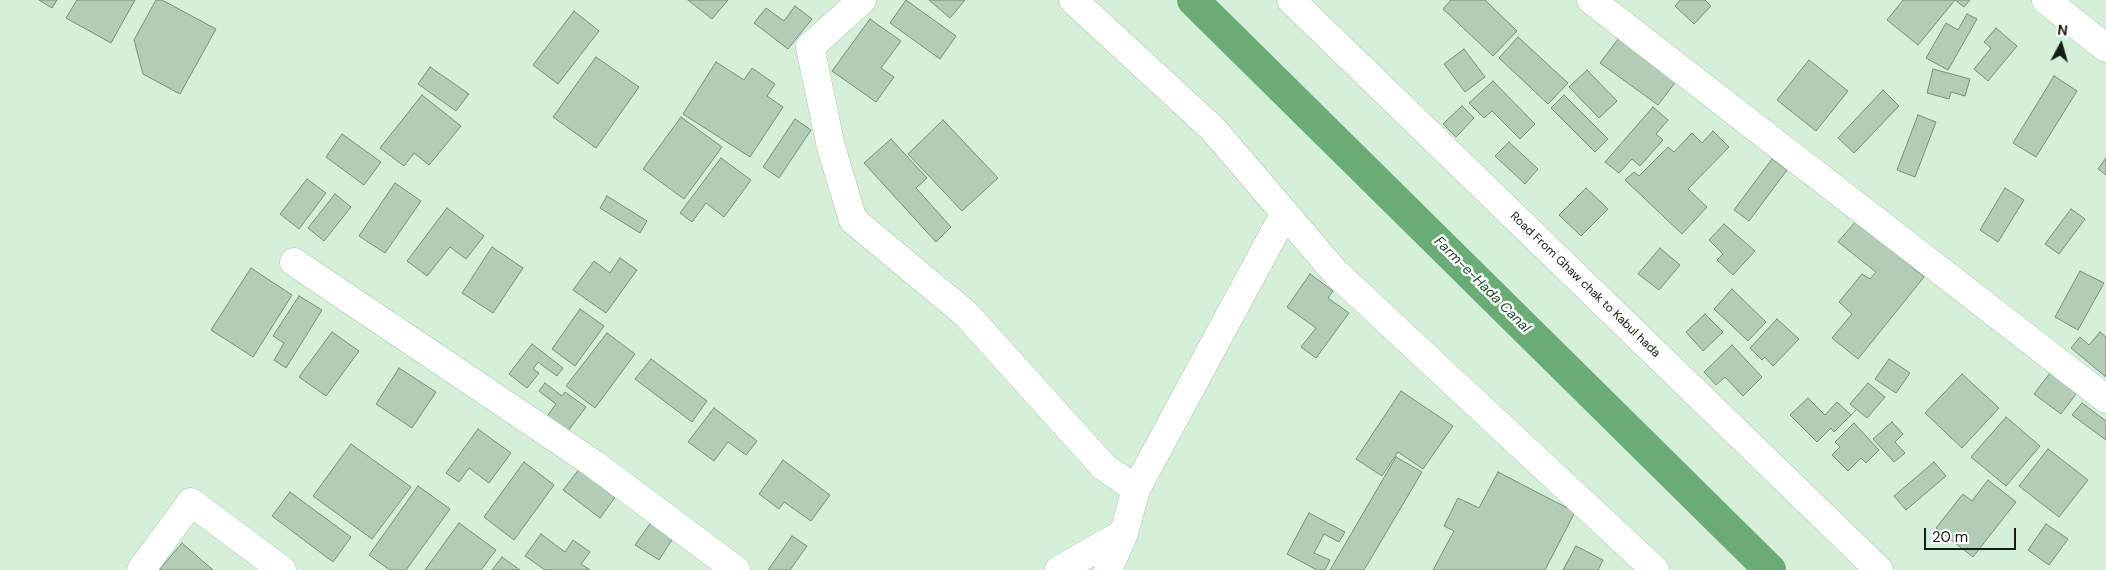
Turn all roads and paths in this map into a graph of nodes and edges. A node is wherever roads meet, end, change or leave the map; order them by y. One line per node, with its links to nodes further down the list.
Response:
1 (862, 0): 10 (street)
2 (1073, 0): 7 (street)
3 (1291, 0): 18 (street, Road From Ghaw chak to Kabul hada)
4 (1591, 0): 9 (street)
5 (2046, 0): 6 (street)
6 (2106, 48)
7 (1285, 213): 10 (street); 17 (street)
8 (294, 262): 14 (street)
9 (2106, 399)
10 (1136, 489): 11 (street)
11 (1124, 533): 15 (street); 16 (street)
12 (141, 570): 13 (street)
13 (282, 570)
14 (736, 570)
15 (1059, 570)
16 (1108, 570)
17 (1655, 570)
18 (1879, 570)

